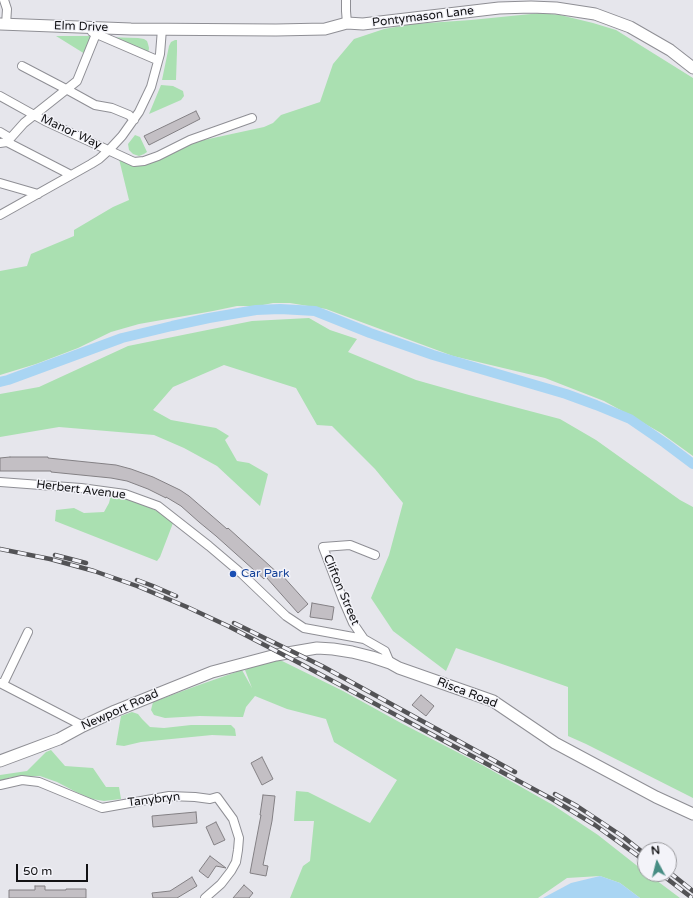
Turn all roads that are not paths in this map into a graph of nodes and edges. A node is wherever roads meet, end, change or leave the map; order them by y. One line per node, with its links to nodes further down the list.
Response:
1 (4, 0): 4 (street)
2 (346, 0): 3 (street)
3 (347, 23): 6 (main road, Pontymason Lane); 10 (main road, Pontymason Lane)
4 (3, 24): 5 (main road, Elm Drive)
5 (84, 28): 6 (main road, Elm Drive); 7 (street)
6 (162, 29): 8 (street, Manor Way)
7 (96, 34): 8 (street); 11 (street, Manor Way)
8 (157, 60): 15 (street, Manor Way)
9 (22, 66): 11 (street)
10 (693, 68)
11 (66, 89): 13 (street, Manor Way); 15 (street)
12 (0, 96): 13 (street, Manor Way)
13 (33, 114): 17 (street, Manor Way); 18 (street, Manor Way)
14 (252, 118): 18 (street)
15 (134, 120): 18 (street, Manor Way)
16 (0, 132): 17 (street)
17 (6, 141): 19 (street)
18 (109, 150): 19 (street, Manor Way)
19 (71, 175): 21 (street, Manor Way)
20 (0, 183): 21 (street)
21 (38, 194): 22 (street, Manor Way)
22 (0, 215)
23 (0, 482): 26 (street, Herbert Avenue)
24 (375, 556): 26 (street, Clifton Street)
25 (28, 632): 29 (street)
26 (364, 639): 28 (street, Herbert Avenue)
27 (242, 663): 28 (main road, Risca Road); 30 (main road, Newport Road)
28 (390, 663): 33 (main road, Risca Road)
29 (1, 684): 30 (street)
30 (83, 726): 31 (main road, Newport Road)
31 (0, 762)
32 (0, 785): 34 (street, Tanybryn)
33 (693, 814)
34 (205, 898)

